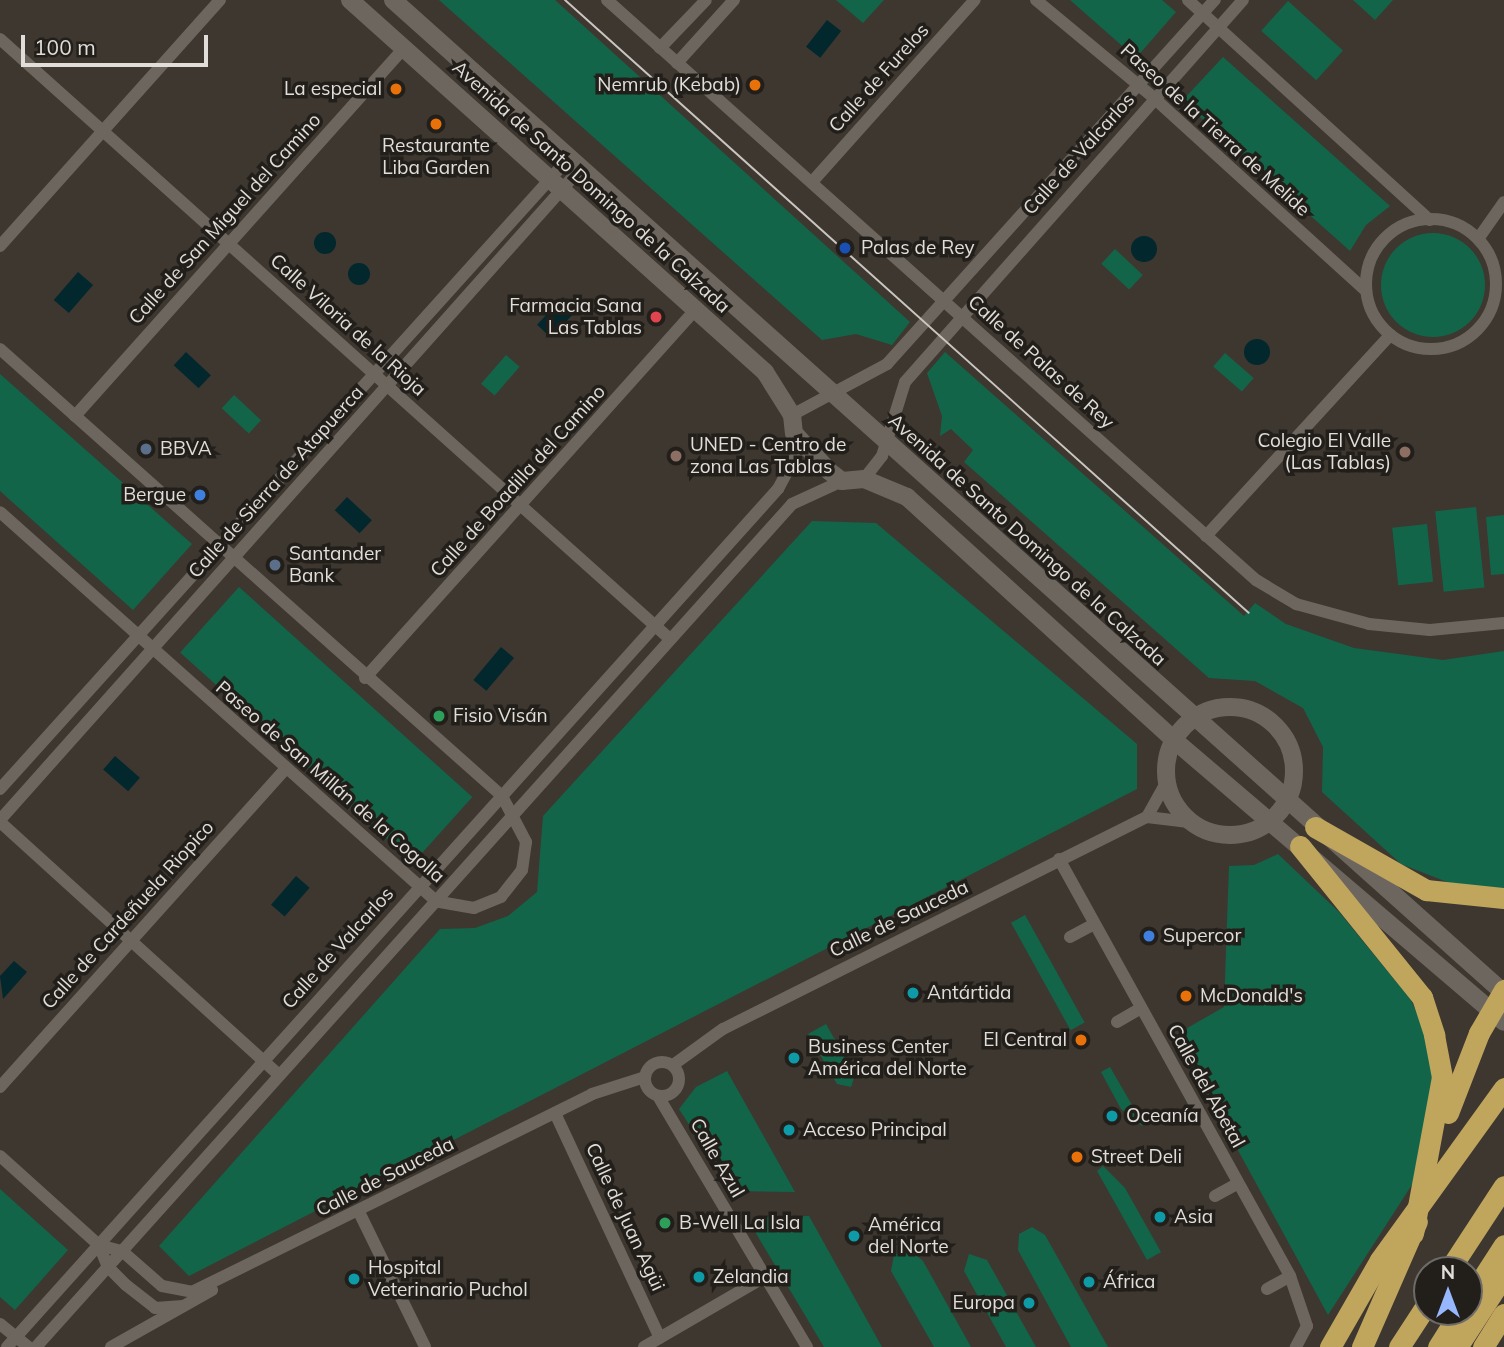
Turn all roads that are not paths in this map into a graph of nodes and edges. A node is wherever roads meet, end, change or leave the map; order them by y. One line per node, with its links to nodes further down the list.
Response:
1 (220, 0): 20 (street)
2 (350, 0): 15 (street, Avenida de Santo Domingo de la Calzada)
3 (393, 0): 21 (street, Avenida de Santo Domingo de la Calzada)
4 (607, 0): 16 (street, Calle de Palas de Rey)
5 (706, 0): 16 (street)
6 (734, 0): 17 (street)
7 (975, 0): 22 (street, Calle de Furelos)
8 (1036, 0): 18 (street, Paseo de la Tierra de Melide)
9 (1188, 0): 12 (street)
10 (1215, 0): 12 (street, Calle de Valcarlos)
11 (1243, 0): 13 (street, Calle de Valcarlos)
12 (1203, 14): 13 (street); 18 (street, Calle de Valcarlos)
13 (1219, 29): 19 (street, Calle de Valcarlos); 25 (street)
14 (0, 39): 20 (street, Calle Viloria de la Rioja)
15 (404, 48): 23 (street, Avenida de Santo Domingo de la Calzada); 29 (street, Calle de San Miguel del Camino)
16 (660, 48): 17 (street, Calle de Palas de Rey)
17 (677, 63): 22 (street, Calle de Palas de Rey)
18 (1138, 85): 19 (street, Paseo de la Tierra de Melide); 26 (street, Calle de Valcarlos)
19 (1154, 98): 28 (street, Calle de Valcarlos); 33 (street, Paseo de la Tierra de Melide)
20 (103, 131): 29 (street, Calle Viloria de la Rioja); 30 (street)
21 (574, 164): 23 (street, Calle de Sierra de Atapuerca); 43 (street, Avenida de Santo Domingo de la Calzada)
22 (812, 182): 34 (street, Calle de Palas de Rey)
23 (556, 184): 35 (street, Avenida de Santo Domingo de la Calzada); 41 (street, Calle de Sierra de Atapuerca); 42 (street, Calle de Sierra de Atapuerca)
24 (1504, 202): 27 (street)
25 (1430, 219): 27 (street); 33 (street)
26 (1012, 226): 28 (street, Calle de Valcarlos); 31 (street, Calle de Valcarlos)
27 (1478, 239): 36 (street)
28 (1028, 240): 32 (street, Calle de Valcarlos)
29 (229, 244): 41 (street, Calle Viloria de la Rioja); 45 (street, Calle de San Miguel del Camino)
30 (0, 246)
31 (988, 253): 32 (street); 34 (street, Calle de Valcarlos)
32 (1005, 268): 38 (street, Calle de Valcarlos)
33 (1366, 292): 39 (street)
34 (943, 300): 38 (street, Calle de Palas de Rey); 43 (street, Calle de Valcarlos)
35 (697, 308): 44 (street, Avenida de Santo Domingo de la Calzada); 50 (street, Calle de Boadilla del Camino)
36 (1490, 311): 37 (street); 39 (street)
37 (1504, 313)
38 (961, 316): 46 (street, Calle de Valcarlos); 52 (street, Calle de Palas de Rey)
39 (1390, 335): 52 (street)
40 (0, 349): 45 (street, Paseo de San Millán de la Cogolla)
41 (372, 371): 42 (street, Calle Viloria de la Rioja); 53 (street, Calle de Sierra de Atapuerca)
42 (387, 386): 50 (street, Calle Viloria de la Rioja); 54 (street, Calle de Sierra de Atapuerca)
43 (832, 392): 44 (street); 46 (street, Avenida de Santo Domingo de la Calzada)
44 (792, 415): 47 (street, Avenida de Santo Domingo de la Calzada)
45 (75, 416): 53 (street, Paseo de San Millán de la Cogolla)
46 (884, 441): 48 (street, Calle de Valcarlos); 61 (street, Avenida de Santo Domingo de la Calzada)
47 (802, 444): 49 (street, Avenida de Santo Domingo de la Calzada); 56 (street, Calle de Valcarlos)
48 (864, 479): 49 (street); 62 (street)
49 (842, 481): 58 (street)
50 (521, 507): 56 (street, Calle Viloria de la Rioja); 60 (street, Calle de Boadilla del Camino)
51 (0, 512): 57 (street, Paseo de San Millán de la Cogolla)
52 (1206, 536): 55 (street, Calle de Palas de Rey)
53 (218, 543): 54 (street, Paseo de San Millán de la Cogolla); 57 (street, Calle de Sierra de Atapuerca)
54 (234, 558): 59 (street, Calle de Sierra de Atapuerca); 60 (street, Paseo de San Millán de la Cogolla)
55 (1504, 623)
56 (655, 625): 58 (street, Calle Viloria de la Rioja); 66 (street, Calle de Valcarlos)
57 (137, 635): 59 (street, Paseo de San Millán de la Cogolla); 65 (street, Calle de Sierra de Atapuerca)
58 (670, 639): 68 (street)
59 (152, 649): 63 (street, Paseo de San Millán de la Cogolla); 71 (street, Calle de Sierra de Atapuerca)
60 (365, 678): 66 (street, Paseo de San Millán de la Cogolla)
61 (1195, 718): 62 (street); 67 (street, Avenida de Santo Domingo de la Calzada); 67 (street)
62 (1174, 740): 64 (street); 70 (street)
63 (285, 769): 76 (street, Paseo de San Millán de la Cogolla); 81 (street, Calle de Cardeñuela Riopico)
64 (1167, 781): 69 (street); 72 (street)
65 (0, 789)
66 (502, 796): 68 (street, Paseo de San Millán de la Cogolla); 76 (street, Calle de Valcarlos)
67 (1286, 802): 70 (street); 73 (street, Avenida de Santo Domingo de la Calzada)
68 (513, 814): 78 (street); 78 (street, Paseo de San Millán de la Cogolla)
69 (1147, 817): 72 (street); 75 (street, Calle de Sauceda)
70 (1270, 820): 72 (street); 74 (street)
71 (0, 821): 81 (street)
72 (1189, 822)
73 (1315, 827): 77 (highway); 82 (street, Avenida de Santo Domingo de la Calzada)
74 (1300, 846): 85 (street); 95 (highway)
75 (1059, 859): 79 (street, Calle del Abetal); 87 (street, Calle de Sauceda)
76 (418, 888): 78 (street, Paseo de San Millán de la Cogolla); 86 (street, Calle de Valcarlos)
77 (1504, 898)
78 (436, 901): 88 (street)
79 (1094, 924): 80 (street); 83 (street, Calle del Abetal)
80 (1070, 937)
81 (131, 941): 86 (street); 90 (street, Calle de Cardeñuela Riopico)
82 (1504, 992): 95 (highway)
83 (1141, 1008): 84 (street); 98 (street, Calle del Abetal)
84 (1117, 1021)
85 (1504, 1022)
86 (264, 1060): 88 (street); 102 (street, Calle de Valcarlos)
87 (673, 1065): 89 (street, Calle de Sauceda); 92 (street)
88 (279, 1075): 104 (street)
89 (645, 1077): 92 (street, Calle Azul); 94 (street, Calle de Sauceda)
90 (0, 1087)
91 (1504, 1088): 97 (highway)
92 (658, 1096): 111 (street, Calle Azul)
93 (1504, 1107): 97 (highway)
94 (555, 1113): 101 (street, Calle de Sauceda); 118 (street, Calle de Juan Agüi)
95 (1440, 1130): 128 (highway)
96 (0, 1156): 102 (street)
97 (1443, 1173): 127 (highway)
98 (1238, 1183): 100 (street); 109 (street, Calle del Abetal)
99 (1504, 1186): 105 (highway)
100 (1215, 1196)
101 (359, 1212): 106 (street, Calle de Sauceda); 123 (street)
102 (99, 1245): 104 (street); 107 (street); 119 (street, Calle de Valcarlos)
103 (1504, 1245): 110 (highway)
104 (122, 1251): 106 (street, Calle de Sauceda); 107 (street)
105 (1458, 1256)
106 (258, 1263): 113 (street, Calle de Sauceda)
107 (108, 1267): 113 (street); 121 (street)
108 (1504, 1275): 131 (highway)
109 (1290, 1276): 112 (street); 126 (street, Calle del Abetal)
110 (1483, 1277)
111 (763, 1278): 118 (street); 125 (street, Calle Azul)
112 (1267, 1289)
113 (183, 1306): 122 (street, Calle de Sauceda)
114 (1504, 1314): 132 (highway)
115 (0, 1324): 119 (street)
116 (1413, 1326): 129 (highway)
117 (1451, 1326): 130 (highway)
118 (660, 1338): 124 (street)
119 (11, 1342): 120 (street)
120 (28, 1347)
121 (36, 1347)
122 (111, 1347)
123 (425, 1347)
124 (644, 1347)
125 (807, 1347)
126 (1296, 1347)
127 (1330, 1347)
128 (1362, 1347)
129 (1399, 1347)
130 (1438, 1347)
131 (1457, 1347)
132 (1483, 1347)

